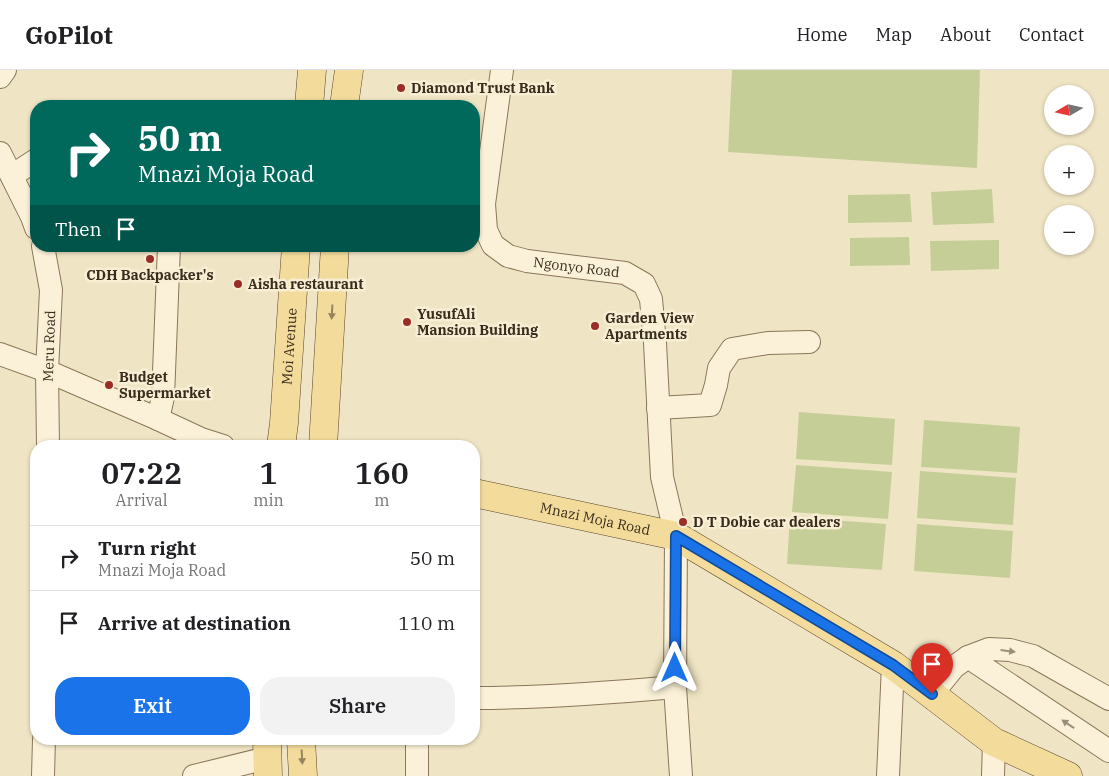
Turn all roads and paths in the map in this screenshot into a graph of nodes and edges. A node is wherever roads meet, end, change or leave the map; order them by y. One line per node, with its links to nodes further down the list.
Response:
1 (5, 70): 5 (street)
2 (312, 70): 6 (main road)
3 (349, 70): 7 (main road)
4 (502, 70): 19 (street, Ngonyo Road)
5 (0, 77)
6 (309, 100)
7 (346, 100)
8 (0, 153): 10 (street)
9 (30, 164): 10 (street)
10 (14, 180): 11 (street)
11 (30, 213)
12 (44, 252): 18 (street, Meru Road)
13 (169, 252): 20 (street)
14 (296, 252): 21 (main road, Moi Avenue)
15 (335, 252): 22 (main road, one-way to 22)
16 (808, 342): 19 (street)
17 (0, 354): 18 (street)
18 (47, 370): 20 (street); 23 (street, Meru Road)
19 (658, 408): 26 (street, Ngonyo Road)
20 (158, 419): 24 (street)
21 (282, 435): 22 (main road)
22 (324, 436)
23 (48, 440)
24 (204, 440)
25 (480, 494): 26 (main road, Mnazi Moja Road)
26 (676, 536): 28 (main road, Mnazi Moja Road); 29 (street, Ngonyo Road)
27 (968, 656): 30 (street); 32 (street, one-way to 32); 37 (street, one-way to 27)
28 (893, 665): 30 (main road, Mnazi Moja Road); 44 (street)
29 (675, 687): 31 (street); 43 (street, Ngonyo Road)
30 (932, 694): 33 (main road, Mnazi Moja Road)
31 (480, 698)
32 (1109, 699)
33 (994, 742): 45 (street); 46 (main road, Mnazi Moja Road)
34 (44, 745): 39 (street)
35 (301, 745): 41 (main road, one-way to 41)
36 (417, 745): 42 (street)
37 (1109, 751)
38 (267, 758): 40 (street)
39 (43, 776)
40 (194, 776)
41 (303, 776)
42 (417, 776)
43 (681, 776)
44 (888, 776)
45 (993, 776)
46 (1068, 776)

